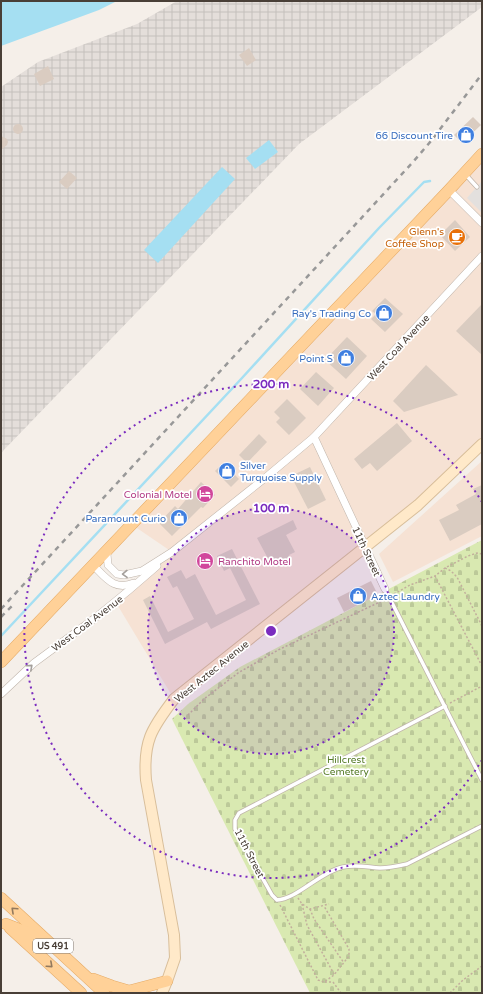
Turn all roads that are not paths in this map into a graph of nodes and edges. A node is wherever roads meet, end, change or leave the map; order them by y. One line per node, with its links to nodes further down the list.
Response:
1 (482, 154): 2 (main road)
2 (464, 173): 3 (lane); 4 (main road)
3 (477, 187)
4 (449, 190): 5 (street); 9 (main road)
5 (482, 223)
6 (482, 256): 7 (street, West Coal Avenue)
7 (314, 437): 10 (street, 11th Street); 11 (street, West Coal Avenue)
8 (482, 444): 10 (main road, West Aztec Avenue)
9 (111, 546): 11 (street, one-way to 9); 12 (main road)
10 (365, 548): 14 (street, 11th Street); 23 (main road, West Aztec Avenue)
11 (172, 552): 13 (street, West Coal Avenue)
12 (93, 565): 13 (street); 15 (main road)
13 (140, 580): 16 (street, West Coal Avenue, one-way to 13)
14 (385, 589): 17 (lane, 11th Street)
15 (1, 662)
16 (1, 694)
17 (445, 706): 18 (lane, 11th Street); 19 (lane, 11th Street)
18 (482, 780)
19 (482, 826)
20 (1, 898): 22 (main road, US 491, one-way to 20)
21 (3, 922): 24 (main road, US 491, one-way to 24); 25 (main road)
22 (86, 977): 23 (main road); 26 (main road, US 491)
23 (167, 981): 27 (main road)
24 (81, 993)
25 (95, 993)
26 (104, 993)
27 (163, 993)

